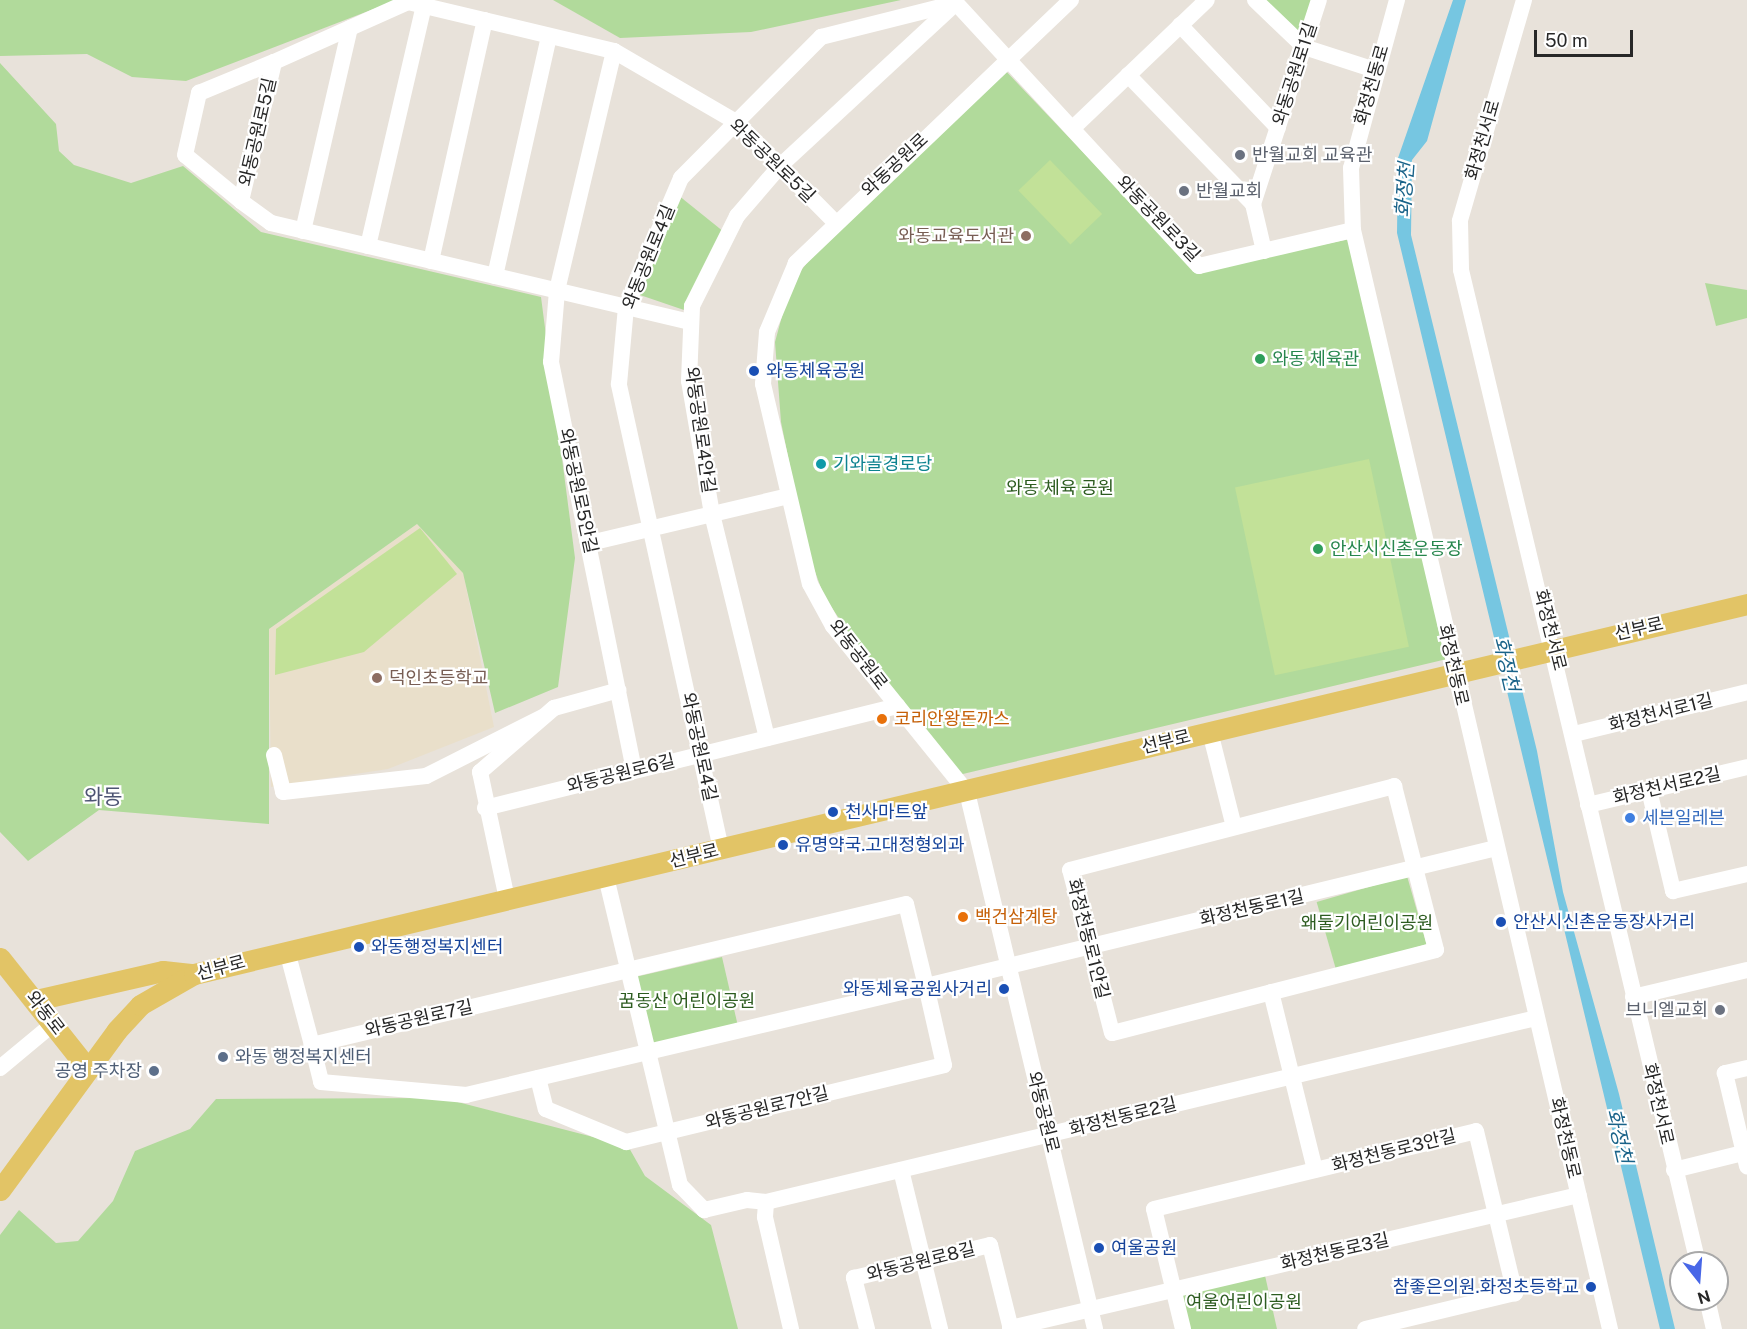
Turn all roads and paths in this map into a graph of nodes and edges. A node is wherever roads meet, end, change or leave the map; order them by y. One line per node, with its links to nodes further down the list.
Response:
1 (1071, 0): 15 (street, 와동공원로)
2 (1206, 0): 10 (street)
3 (1256, 0): 13 (street)
4 (1319, 0): 13 (street, 와동공원로1길)
5 (1397, 0): 17 (street, 화정천동로)
6 (1524, 0): 40 (street, 화정천서로)
7 (956, 3): 15 (street); 19 (street, 와동공원로4길); 22 (street, 와동공원로4안길)
8 (424, 5): 9 (street, 와동공원로5길); 11 (street, 와동공원로5길); 28 (street)
9 (484, 20): 12 (street, 와동공원로5길); 30 (street)
10 (1180, 26): 18 (street); 21 (street)
11 (350, 28): 16 (street, 와동공원로5길); 27 (street)
12 (549, 36): 14 (street, 와동공원로5길); 31 (street)
13 (1304, 47): 17 (street); 21 (street, 와동공원로1길)
14 (614, 51): 19 (street, 와동공원로5길); 32 (street)
15 (1009, 58): 20 (street, 와동공원로3길); 25 (street, 와동공원로)
16 (274, 62): 23 (street, 와동공원로5길); 23 (street, 와동공원로5길)
17 (1375, 70): 26 (street, 화정천동로)
18 (1128, 75): 20 (street); 24 (street)
19 (736, 122): 22 (street, 와동공원로5길); 33 (street, 와동공원로4길)
20 (1073, 128): 29 (street, 와동공원로3길)
21 (1278, 128): 24 (street, 와동공원로1길)
22 (780, 166): 25 (street, 와동공원로5길); 34 (street, 와동공원로4안길)
23 (241, 201): 27 (street, 와동공원로5길)
24 (1253, 204): 29 (street)
25 (834, 221): 35 (street, 와동공원로)
26 (1353, 230): 29 (street, 와동공원로3길); 41 (street, 화정천동로)
27 (303, 231): 28 (street, 와동공원로5길)
28 (368, 246): 30 (street, 와동공원로5길)
29 (1264, 251)
30 (431, 261): 31 (street, 와동공원로5길)
31 (495, 276): 32 (street, 와동공원로5길)
32 (557, 291): 33 (street, 와동공원로5길); 38 (street, 와동공원로5안길)
33 (626, 307): 34 (street, 와동공원로5길); 37 (street, 와동공원로4길)
34 (690, 322): 36 (street, 와동공원로4안길)
35 (789, 496): 36 (street); 44 (street, 와동공원로)
36 (712, 514): 37 (street); 48 (street, 와동공원로4안길)
37 (651, 529): 38 (street); 50 (street, 와동공원로4길)
38 (590, 543): 42 (street, 와동공원로5안길)
39 (1747, 604): 40 (main road, 선부로)
40 (1555, 649): 41 (main road, 선부로); 47 (street, 화정천서로)
41 (1454, 672): 46 (main road, 선부로); 58 (street, 화정천동로)
42 (619, 690): 45 (street); 52 (street, 와동공원로5안길)
43 (1747, 693): 47 (street, 화정천서로1길)
44 (898, 706): 48 (street, 와동공원로6길); 54 (street, 와동공원로)
45 (543, 717): 49 (street); 56 (street)
46 (1210, 732): 54 (main road, 선부로); 57 (street)
47 (1574, 734): 55 (street, 화정천서로)
48 (767, 738): 50 (street, 와동공원로6길)
49 (274, 754)
50 (700, 755): 52 (street, 와동공원로6길); 59 (street, 와동공원로4길)
51 (1747, 767): 53 (street, 화정천서로2길)
52 (634, 771): 56 (street, 와동공원로6길)
53 (1649, 790): 55 (street, 화정천서로2길); 61 (street)
54 (967, 792): 59 (main road, 선부로); 67 (street, 와동공원로)
55 (1588, 805): 73 (street, 화정천서로)
56 (485, 808): 63 (street)
57 (1234, 827): 60 (street, 화정천동로1안길); 64 (street, 화정천동로1안길)
58 (1496, 848): 60 (street, 화정천동로1길); 75 (street, 화정천동로)
59 (721, 849): 62 (main road, 선부로)
60 (1416, 868): 64 (street, 화정천동로1길); 72 (street, 화정천동로1안길)
61 (1747, 874)
62 (606, 877): 63 (main road, 선부로); 68 (street)
63 (507, 899): 65 (main road, 선부로)
64 (1090, 947): 67 (street, 화정천동로1길); 72 (street, 화정천동로1안길)
65 (287, 951): 70 (main road, 선부로); 77 (street)
66 (0, 958): 74 (main road, 와동로)
67 (1008, 966): 71 (street); 85 (street, 와동공원로)
68 (628, 970): 71 (street, 와동공원로7길); 77 (street, 와동공원로7길); 78 (street)
69 (1747, 970): 73 (street)
70 (194, 974): 74 (main road); 81 (main road, 선부로)
71 (926, 986): 78 (street); 84 (street, 와동공원로7안길)
72 (1271, 992): 82 (street)
73 (1633, 997): 89 (street, 화정천서로)
74 (36, 1000): 76 (main road, 와동로)
75 (1536, 1018): 82 (street, 화정천동로2길); 91 (street, 화정천동로)
76 (53, 1024): 79 (street); 81 (main road, 와동로)
77 (312, 1045): 83 (street)
78 (646, 1053): 83 (street); 84 (street)
79 (0, 1068)
80 (1747, 1068): 86 (street)
81 (88, 1069): 90 (main road, 선부로)
82 (1293, 1076): 85 (street, 화정천동로2길); 88 (street)
83 (538, 1078): 84 (street, 와동공원로7안길)
84 (665, 1132): 92 (street, 화정천동로2길)
85 (1049, 1135): 87 (street, 화정천동로2길); 97 (street, 와동공원로)
86 (1746, 1157): 89 (street)
87 (901, 1170): 92 (street, 화정천동로2길); 95 (street)
88 (1315, 1170): 93 (street, 화정천동로3안길); 96 (street, 화정천동로3안길)
89 (1674, 1170): 94 (street, 화정천서로)
90 (0, 1190)
91 (1579, 1195): 93 (street, 화정천동로3길); 106 (street, 화정천동로)
92 (766, 1202): 100 (street)
93 (1496, 1214): 96 (street, 화정천동로3길); 105 (street, 화정천동로3안길)
94 (1695, 1251)
95 (923, 1262): 99 (street, 와동공원로8길); 101 (street, 와동공원로8길); 102 (street)
96 (1174, 1290): 97 (street, 화정천동로3길); 104 (street, 화정천동로3안길)
97 (1090, 1309): 99 (street, 화정천동로3길); 103 (street, 와동공원로)
98 (1710, 1311): 107 (street)
99 (1010, 1328)
100 (791, 1329)
101 (867, 1329)
102 (940, 1329)
103 (1095, 1329)
104 (1183, 1329)
105 (1365, 1329)
106 (1610, 1329)
107 (1714, 1329)

